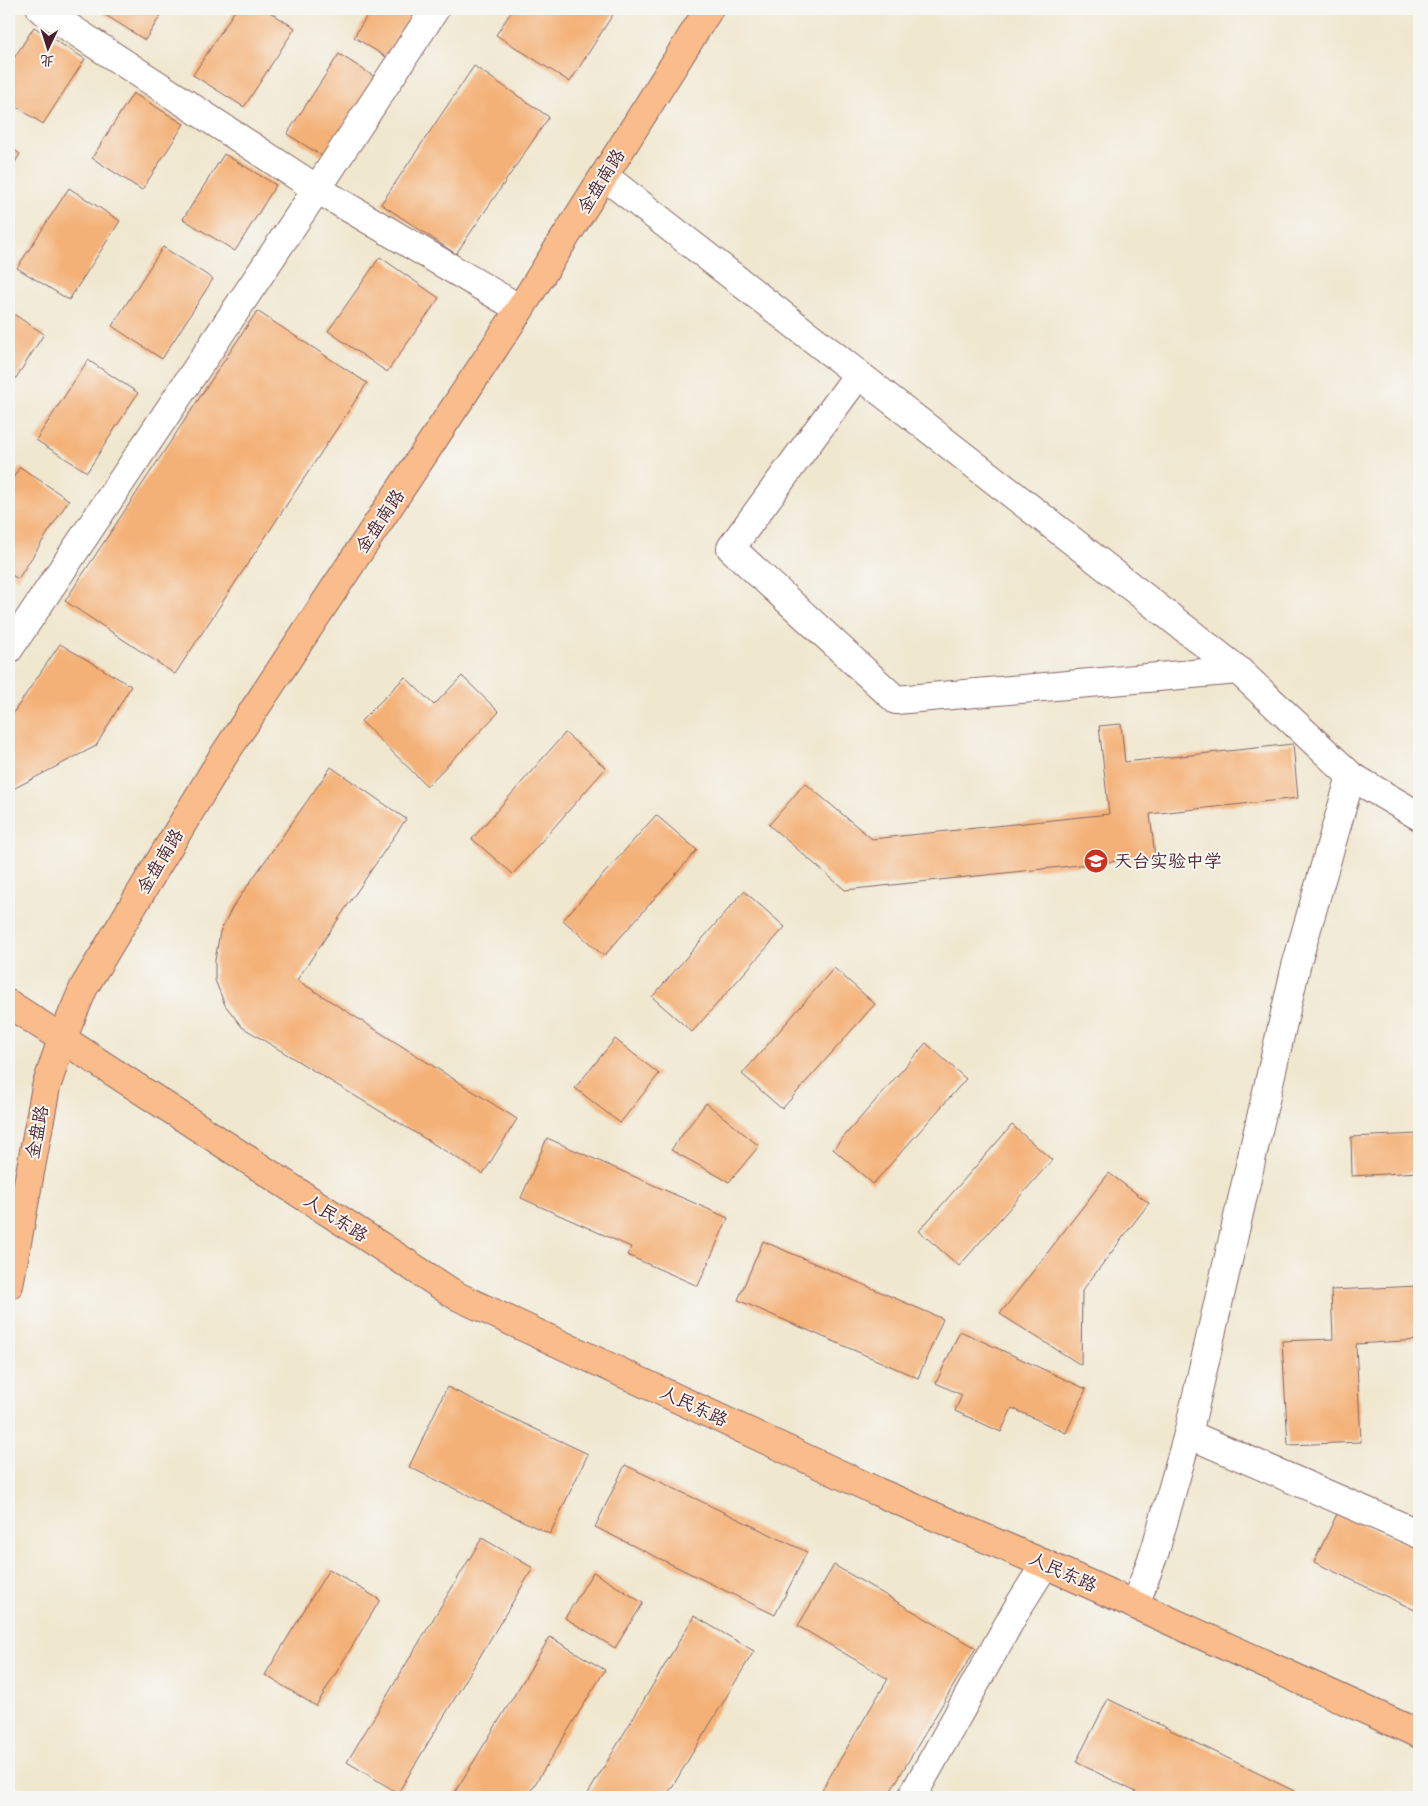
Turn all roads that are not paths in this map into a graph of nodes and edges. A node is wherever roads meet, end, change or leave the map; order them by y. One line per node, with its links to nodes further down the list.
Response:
1 (41, 9): 5 (street)
2 (435, 9): 5 (street)
3 (709, 9): 4 (main road, 金盘南路)
4 (604, 176): 6 (main road, 金盘南路); 7 (street)
5 (317, 190): 6 (street); 8 (street)
6 (520, 309): 13 (main road, 金盘南路)
7 (858, 375): 9 (street); 9 (street)
8 (9, 648)
9 (1238, 670): 10 (street)
10 (1351, 776): 11 (street); 15 (street)
11 (1419, 816)
12 (9, 1004): 13 (main road, 人民东路)
13 (62, 1039): 14 (main road, 金盘路); 17 (main road, 人民东路)
14 (9, 1286)
15 (1188, 1434): 16 (street); 18 (street)
16 (1419, 1534)
17 (1045, 1564): 18 (main road, 人民东路); 20 (street)
18 (1135, 1605): 19 (main road, 人民东路)
19 (1419, 1734)
20 (912, 1797)

